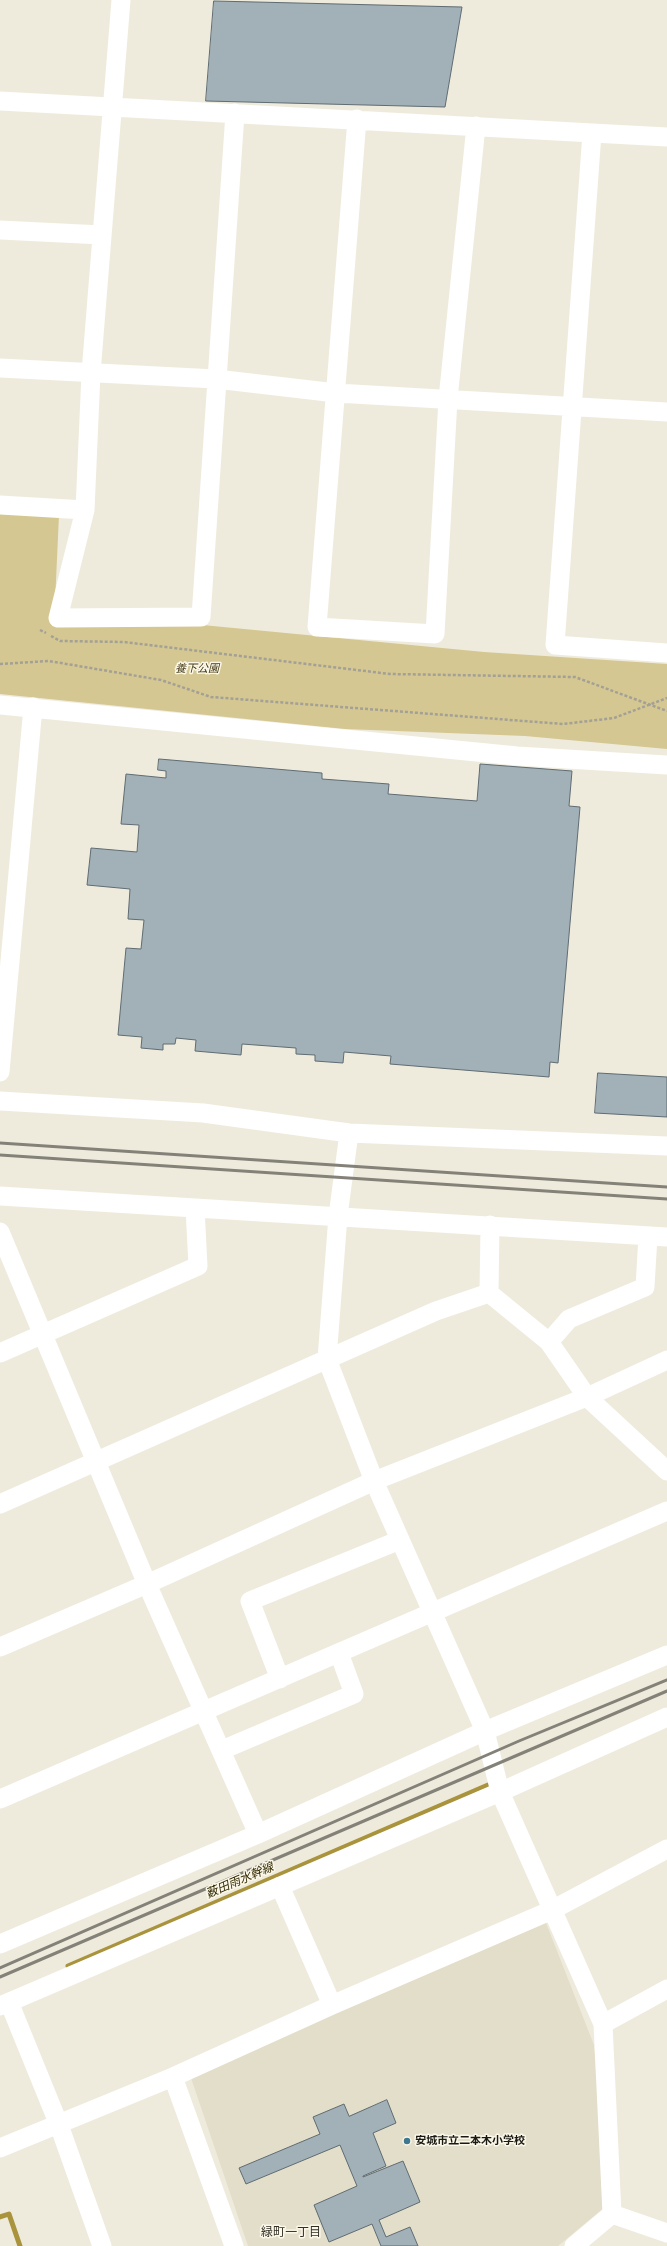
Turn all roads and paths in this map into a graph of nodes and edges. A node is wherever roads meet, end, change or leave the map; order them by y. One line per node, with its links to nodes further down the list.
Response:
1 (122, 0): 3 (street)
2 (0, 101): 3 (street)
3 (112, 106): 4 (street); 10 (street)
4 (235, 112): 5 (street); 13 (street)
5 (357, 119): 6 (street); 14 (street)
6 (476, 126): 7 (street); 15 (street)
7 (592, 133): 8 (street); 16 (street)
8 (667, 137)
9 (0, 230): 10 (street)
10 (102, 235): 12 (street)
11 (0, 368): 12 (street)
12 (91, 373): 13 (street); 19 (street)
13 (216, 379): 14 (street); 19 (street)
14 (336, 393): 15 (street); 15 (street)
15 (448, 398): 16 (street)
16 (572, 406): 17 (street); 21 (street)
17 (667, 412)
18 (0, 505): 19 (street)
19 (85, 510)
20 (40, 630): 25 (path)
21 (667, 653)
22 (0, 664): 25 (path)
23 (667, 698): 25 (path)
24 (0, 705): 26 (street)
25 (650, 705): 27 (path)
26 (33, 707): 28 (street); 29 (street)
27 (667, 711)
28 (667, 765)
29 (5, 951): 30 (street)
30 (0, 1072)
31 (0, 1101): 32 (street)
32 (349, 1133): 33 (street); 36 (street)
33 (667, 1146)
34 (0, 1196): 35 (street)
35 (195, 1208): 36 (street); 43 (street)
36 (338, 1216): 37 (street); 46 (street)
37 (490, 1225): 39 (street); 42 (street)
38 (0, 1232): 41 (street)
39 (648, 1236): 40 (street); 44 (street)
40 (667, 1238)
41 (6, 1263): 43 (street)
42 (489, 1293): 44 (street); 46 (street)
43 (42, 1335): 45 (street); 49 (street)
44 (549, 1342): 48 (street)
45 (0, 1353)
46 (327, 1359): 49 (street); 51 (street)
47 (667, 1360): 48 (street)
48 (586, 1397): 50 (street); 51 (street)
49 (96, 1463): 52 (street); 55 (street)
50 (667, 1471)
51 (374, 1481): 54 (street); 55 (street)
52 (0, 1504)
53 (667, 1511): 56 (street)
54 (400, 1540): 56 (street); 60 (street)
55 (147, 1584): 57 (street); 61 (street)
56 (434, 1613): 58 (street); 63 (street)
57 (0, 1647)
58 (339, 1653): 60 (street); 64 (street)
59 (667, 1655): 63 (street)
60 (280, 1679): 61 (street)
61 (204, 1712): 64 (street); 66 (street)
62 (667, 1717): 65 (street)
63 (485, 1731): 65 (street); 67 (street)
64 (222, 1750): 67 (street)
65 (500, 1792): 69 (street); 70 (street)
66 (0, 1799)
67 (258, 1834): 71 (street)
68 (667, 1848): 70 (street)
69 (280, 1886): 73 (street); 74 (street)
70 (552, 1910): 74 (street); 75 (street)
71 (0, 1944)
72 (667, 1989): 75 (street)
73 (4, 2004): 77 (street)
74 (332, 2004): 76 (street)
75 (603, 2024): 79 (street)
76 (173, 2077): 77 (street); 82 (street)
77 (59, 2125): 78 (street); 81 (street)
78 (0, 2148)
79 (612, 2214): 80 (street); 83 (street)
80 (667, 2233)
81 (102, 2246)
82 (234, 2246)
83 (574, 2246)

